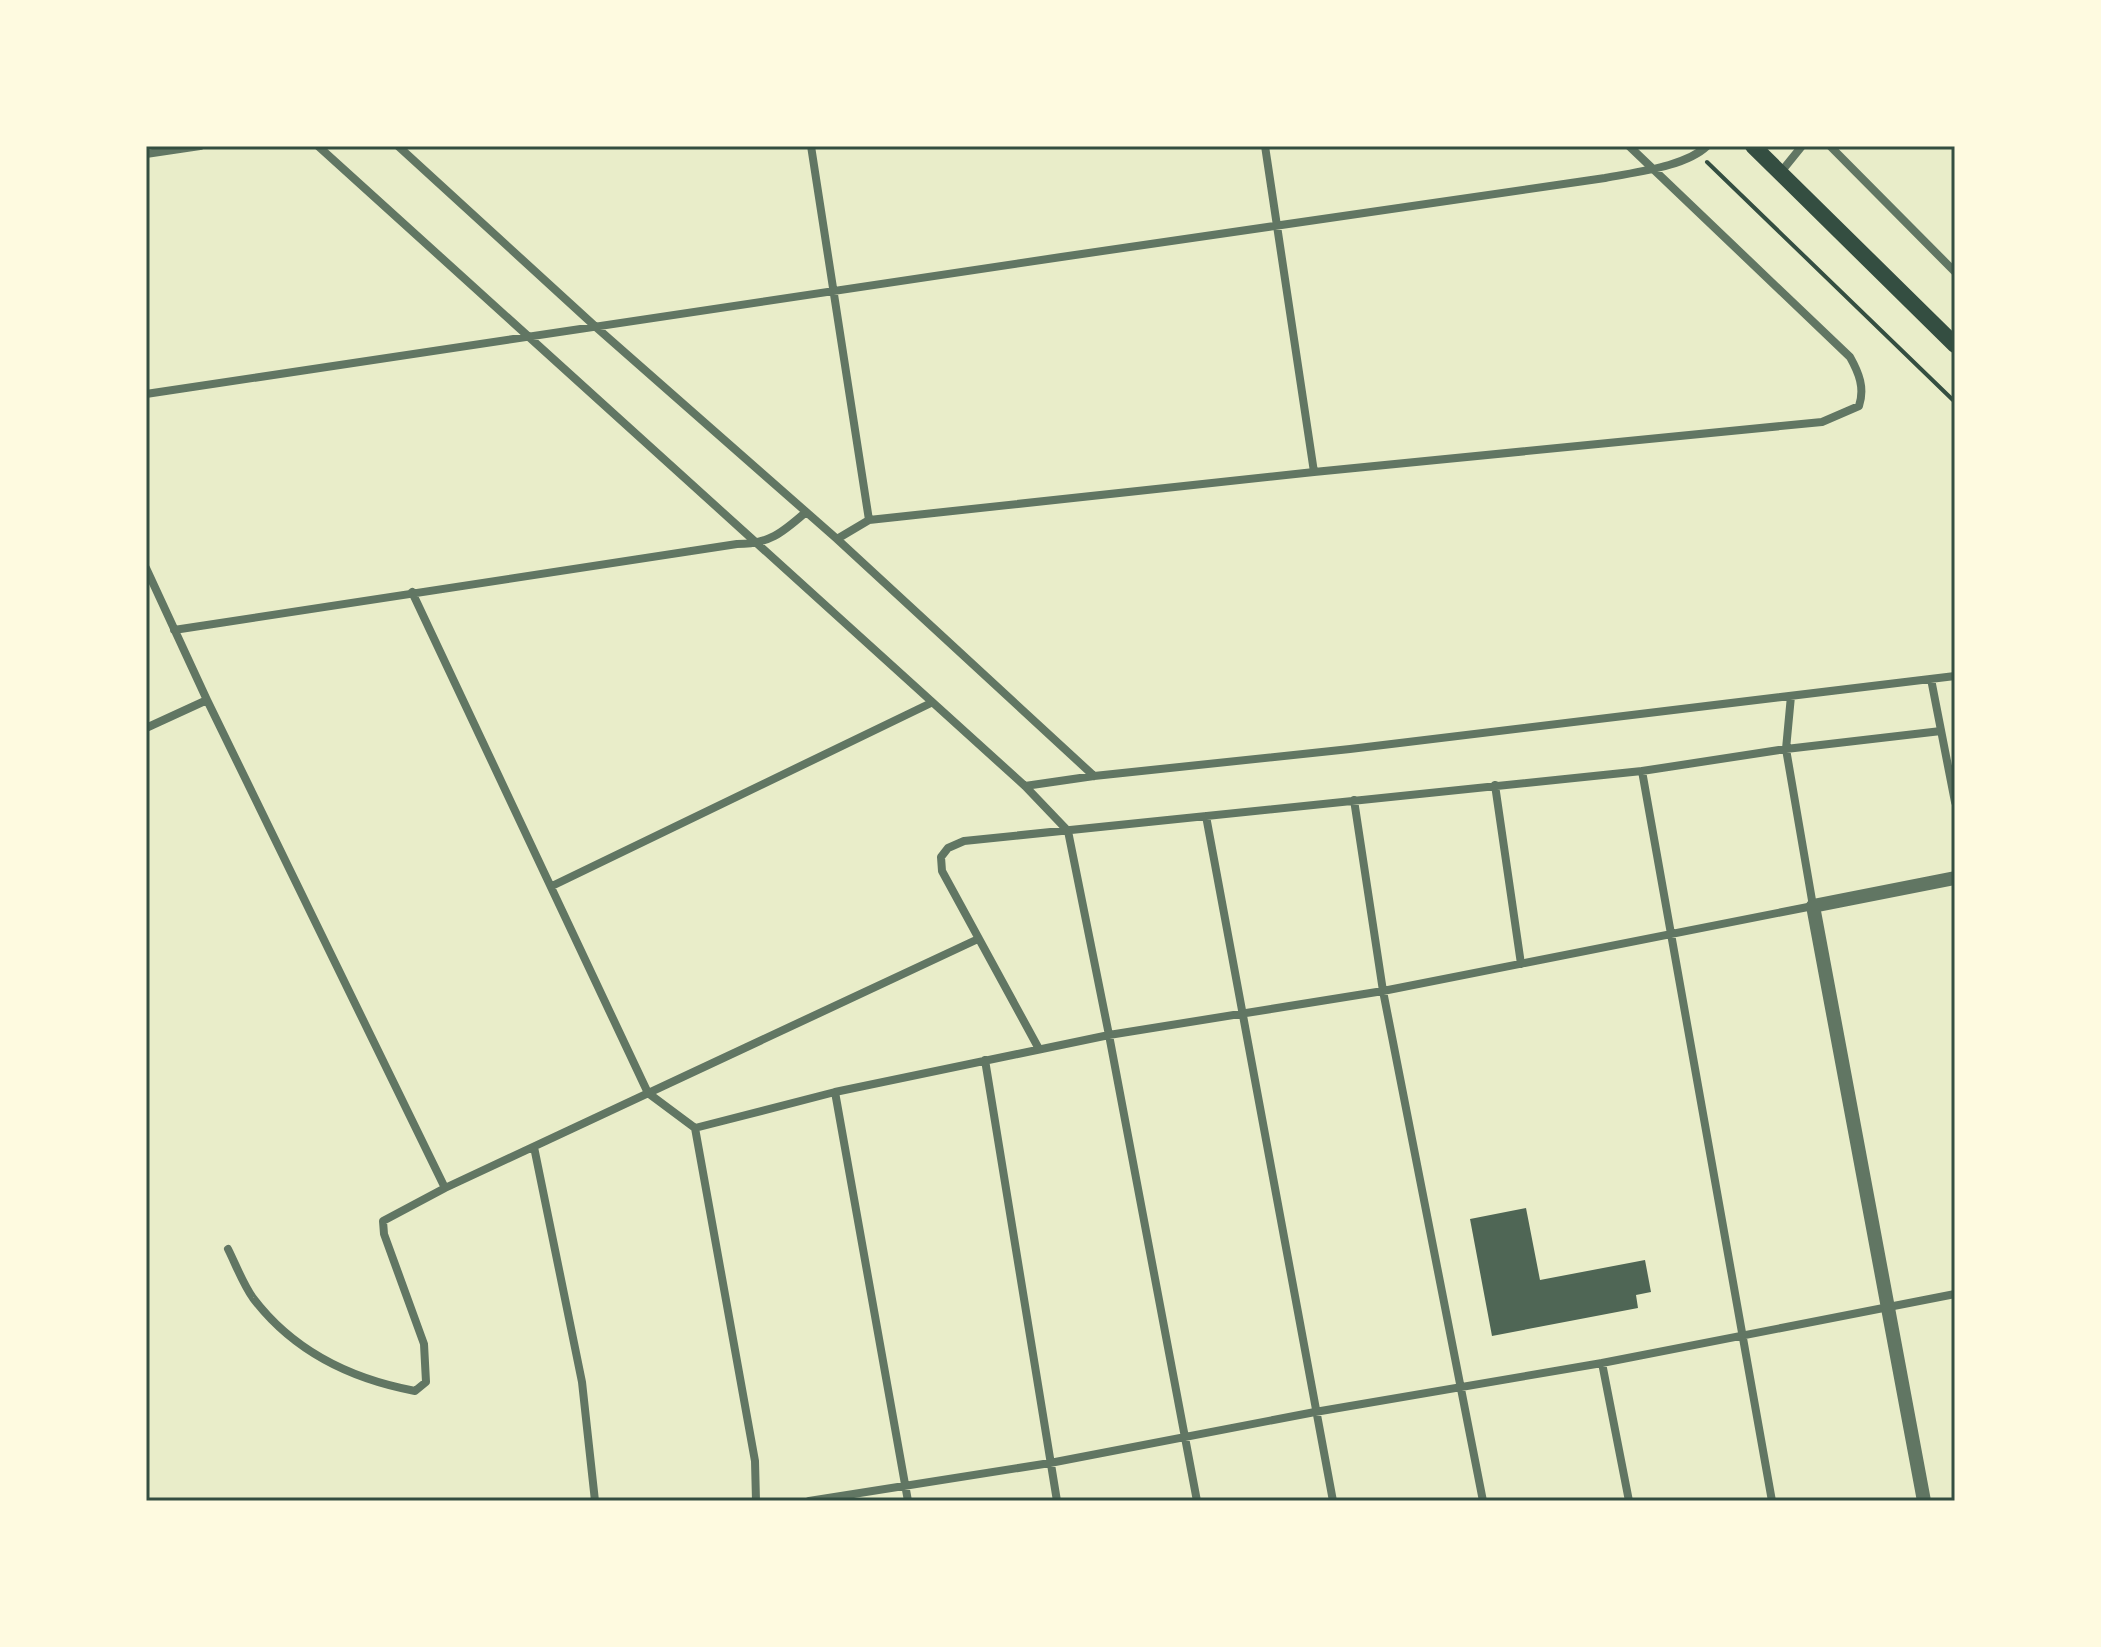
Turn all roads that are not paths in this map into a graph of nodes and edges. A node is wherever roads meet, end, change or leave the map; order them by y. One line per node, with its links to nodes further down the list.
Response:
1 (200, 146): 11 (street)
2 (318, 146): 18 (street)
3 (398, 146): 17 (street)
4 (811, 146): 16 (street)
5 (1265, 146): 14 (street)
6 (1629, 146): 12 (street)
7 (1707, 146): 12 (street)
8 (1753, 146): 13 (main road)
9 (1802, 146): 13 (street)
10 (1830, 146): 15 (street)
11 (146, 154)
12 (1652, 169): 14 (street); 21 (street)
13 (1781, 172): 19 (main road)
14 (1277, 224): 16 (street); 21 (street)
15 (1954, 270)
16 (834, 293): 17 (street); 23 (street)
17 (597, 328): 18 (street); 22 (street)
18 (530, 338): 20 (street); 25 (street)
19 (1955, 345)
20 (146, 394)
21 (1314, 472): 23 (street)
22 (806, 512): 24 (street); 25 (street)
23 (869, 520): 24 (street)
24 (837, 539): 38 (street)
25 (756, 544): 27 (street); 33 (street)
26 (146, 568): 28 (street)
27 (412, 592): 28 (street); 46 (street)
28 (174, 630): 32 (street)
29 (1955, 676): 30 (street)
30 (1931, 679): 31 (street); 35 (street)
31 (1791, 696): 36 (street); 38 (street)
32 (207, 700): 34 (street); 60 (street)
33 (931, 703): 40 (street); 46 (street)
34 (146, 728)
35 (1941, 731): 36 (street); 42 (street)
36 (1786, 749): 37 (street); 47 (street)
37 (1642, 771): 39 (street); 48 (street)
38 (1094, 776): 40 (street)
39 (1495, 785): 41 (street); 50 (street)
40 (1025, 786): 44 (street)
41 (1354, 800): 43 (street); 51 (street)
42 (1955, 802)
43 (1206, 816): 44 (street); 52 (street)
44 (1068, 831): 49 (street); 53 (street)
45 (1955, 878): 47 (street)
46 (552, 886): 57 (street)
47 (1813, 906): 48 (street); 63 (street)
48 (1673, 934): 50 (street); 64 (street)
49 (978, 939): 54 (street); 57 (street)
50 (1521, 964): 51 (street)
51 (1383, 991): 52 (street); 66 (street)
52 (1244, 1012): 53 (street); 67 (street)
53 (1109, 1035): 54 (street); 68 (street)
54 (1039, 1049): 55 (street)
55 (985, 1060): 56 (street); 69 (street)
56 (835, 1092): 58 (street); 70 (street)
57 (648, 1093): 58 (street); 59 (street)
58 (695, 1128): 72 (street)
59 (534, 1147): 60 (street); 71 (street)
60 (445, 1188): 61 (street)
61 (228, 1249)
62 (1955, 1294): 63 (street)
63 (1887, 1308): 64 (street); 81 (street)
64 (1742, 1336): 65 (street); 80 (street)
65 (1602, 1363): 66 (street); 79 (street)
66 (1461, 1388): 67 (street); 78 (street)
67 (1315, 1412): 68 (street); 77 (street)
68 (1183, 1436): 69 (street); 76 (street)
69 (1050, 1463): 70 (street); 75 (street)
70 (905, 1487): 73 (street); 74 (street)
71 (595, 1501)
72 (756, 1501)
73 (809, 1501)
74 (908, 1501)
75 (1057, 1501)
76 (1197, 1501)
77 (1333, 1501)
78 (1483, 1501)
79 (1629, 1501)
80 (1772, 1501)
81 (1924, 1501)

